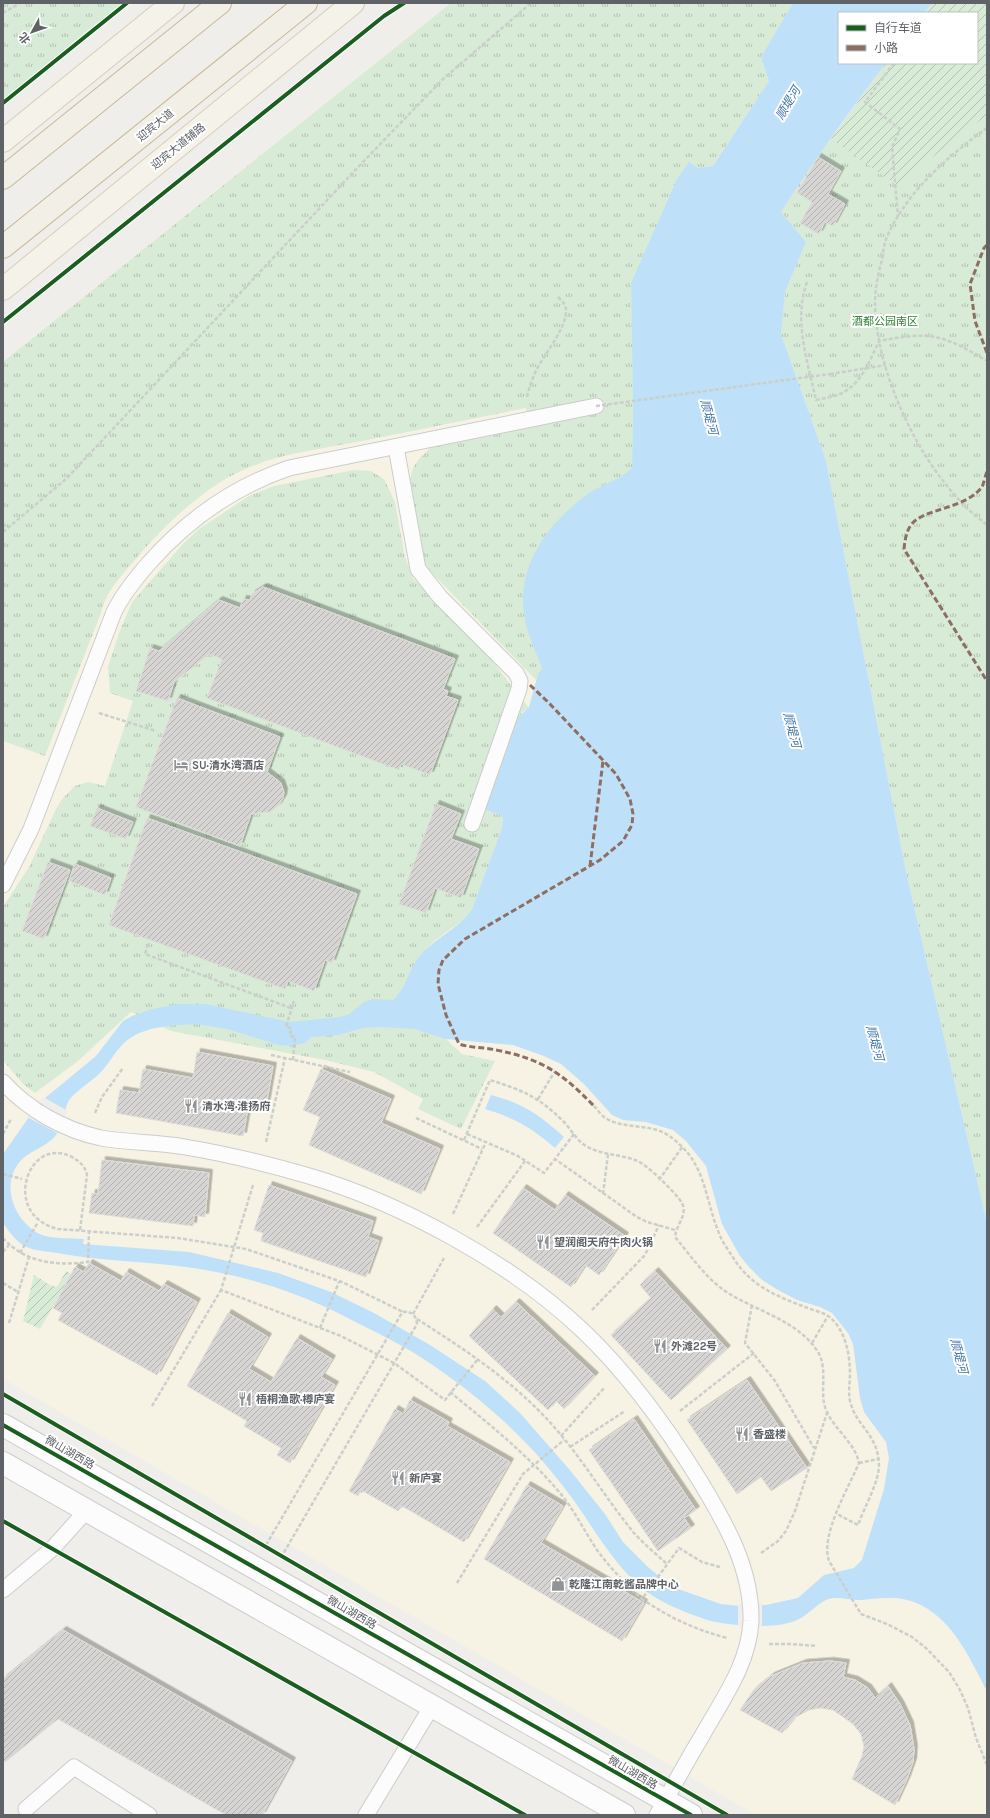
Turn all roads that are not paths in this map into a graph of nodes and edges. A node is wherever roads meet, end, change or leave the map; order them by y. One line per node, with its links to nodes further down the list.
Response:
1 (173, 3): 5 (main road)
2 (220, 3): 6 (highway)
3 (306, 3): 7 (highway, 迎宾大道)
4 (353, 3): 8 (main road, 迎宾大道辅路)
5 (3, 141)
6 (3, 178)
7 (3, 247)
8 (3, 289)
9 (596, 406): 10 (lane)
10 (396, 447): 11 (lane); 12 (lane)
11 (472, 824)
12 (3, 885)
13 (3, 1082): 19 (lane)
14 (3, 1424): 19 (street, 微山湖西路)
15 (3, 1463): 16 (street)
16 (87, 1510): 17 (lane); 18 (street)
17 (3, 1590)
18 (432, 1706): 22 (lane); 23 (street)
19 (661, 1808): 24 (street, 微山湖西路)
20 (26, 1809): 21 (lane)
21 (149, 1815)
22 (366, 1815)
23 (624, 1815)
24 (691, 1815)

